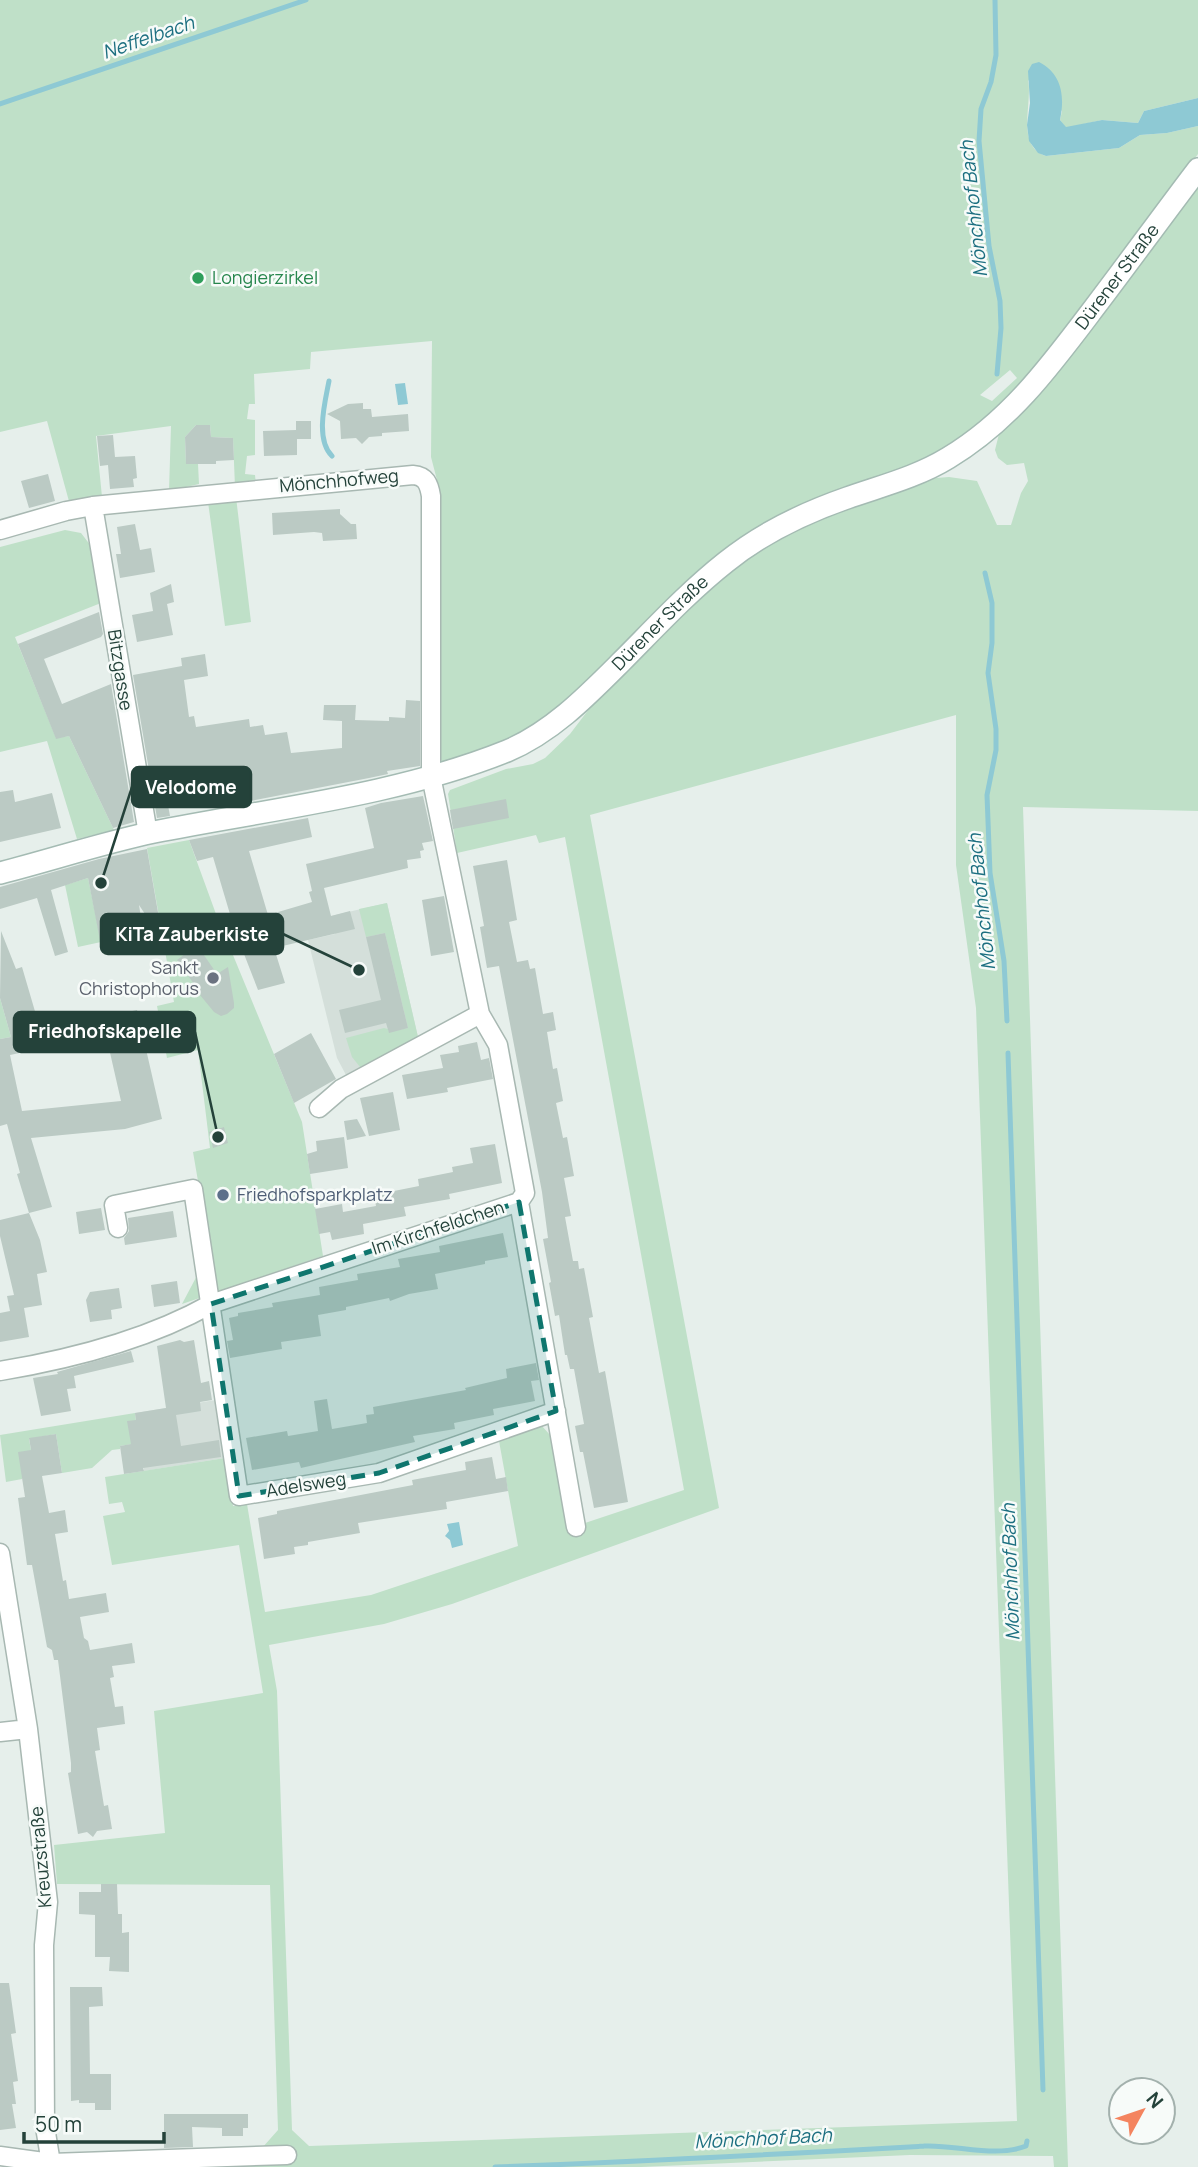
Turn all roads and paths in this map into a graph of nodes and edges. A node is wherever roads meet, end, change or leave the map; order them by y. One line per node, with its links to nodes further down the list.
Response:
1 (1198, 169): 4 (street, Dürener Straße)
2 (93, 506): 3 (street, Mönchhofweg); 4 (street, Mönchhofweg); 5 (street, Bitzgasse)
3 (0, 530)
4 (431, 776): 5 (street, Dürener Straße); 7 (street, Im Kirchfeldchen)
5 (148, 834): 6 (street, Dürener Straße)
6 (0, 873)
7 (480, 1014): 8 (street); 9 (street, Im Kirchfeldchen)
8 (320, 1108)
9 (519, 1202): 11 (street, Im Kirchfeldchen); 13 (street)
10 (118, 1227): 11 (street)
11 (211, 1304): 12 (street, Im Kirchfeldchen); 13 (street, Adelsweg)
12 (0, 1371)
13 (556, 1411): 14 (street)
14 (576, 1527)
15 (0, 1553): 16 (street, Kreuzstraße)
16 (28, 1729): 17 (street); 20 (street, Kreuzstraße)
17 (0, 1732)
18 (286, 2155): 20 (street)
19 (0, 2156): 20 (street)
20 (51, 2163)

